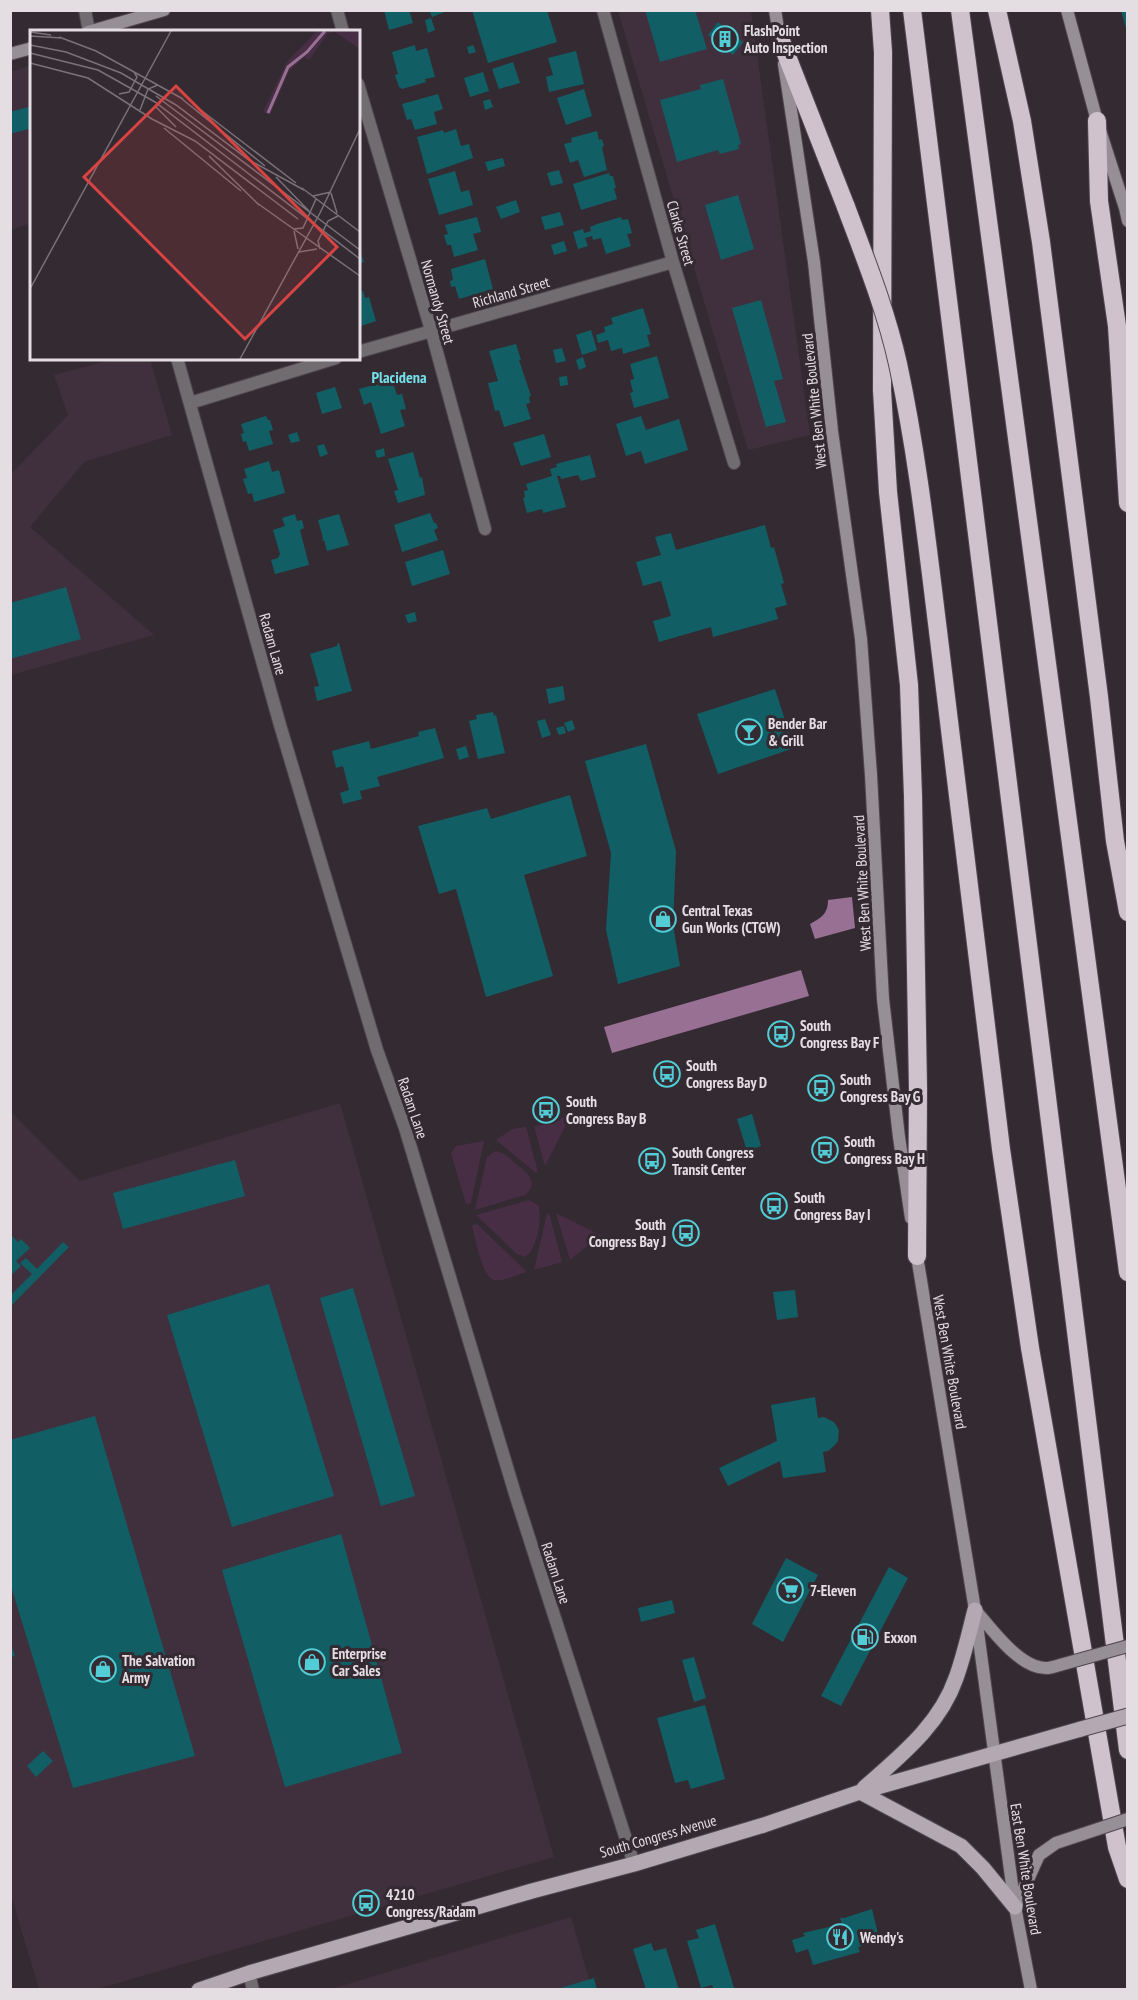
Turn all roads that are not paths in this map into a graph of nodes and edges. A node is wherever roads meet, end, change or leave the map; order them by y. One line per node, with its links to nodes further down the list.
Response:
1 (85, 10): 11 (street)
2 (164, 10): 12 (main road)
3 (337, 10): 13 (street)
4 (603, 10): 20 (street, Clarke Street)
5 (775, 10): 14 (main road, West Ben White Boulevard)
6 (880, 10): 30 (highway)
7 (912, 10): 35 (highway)
8 (960, 10): 31 (highway)
9 (997, 10): 29 (highway)
10 (1067, 10): 18 (main road)
11 (89, 30)
12 (93, 30)
13 (342, 30)
14 (781, 41): 30 (main road, West Ben White Boulevard); 40 (highway, bridge)
15 (30, 49): 16 (main road)
16 (10, 54)
17 (360, 91): 21 (street, Normandy Street)
18 (1097, 121): 19 (main road); 27 (highway)
19 (1128, 221)
20 (673, 262): 21 (street, Richland Street); 26 (street, Clarke Street)
21 (431, 330): 22 (street, Richland Street); 28 (street, Normandy Street)
22 (360, 351)
23 (178, 360): 25 (street, Radam Lane)
24 (330, 360): 25 (street)
25 (190, 403): 39 (street, Radam Lane)
26 (734, 463)
27 (1128, 503)
28 (485, 529)
29 (1128, 912)
30 (917, 1256): 32 (main road, West Ben White Boulevard)
31 (1128, 1272)
32 (975, 1610): 33 (main road, bridge); 36 (main road, West Ben White Boulevard); 37 (main road)
33 (1128, 1646)
34 (1128, 1716): 36 (main road, South Congress Avenue, bridge)
35 (1128, 1750)
36 (994, 1752): 37 (main road, South Congress Avenue); 41 (main road, East Ben White Boulevard)
37 (860, 1792): 39 (main road, South Congress Avenue); 41 (main road)
38 (1128, 1819): 41 (main road, bridge)
39 (634, 1864): 42 (main road, South Congress Avenue)
40 (1128, 1879)
41 (1015, 1907): 45 (main road, East Ben White Boulevard)
42 (249, 1973): 43 (main road, South Congress Avenue); 44 (street)
43 (198, 1989)
44 (253, 1989)
45 (1031, 1989)

